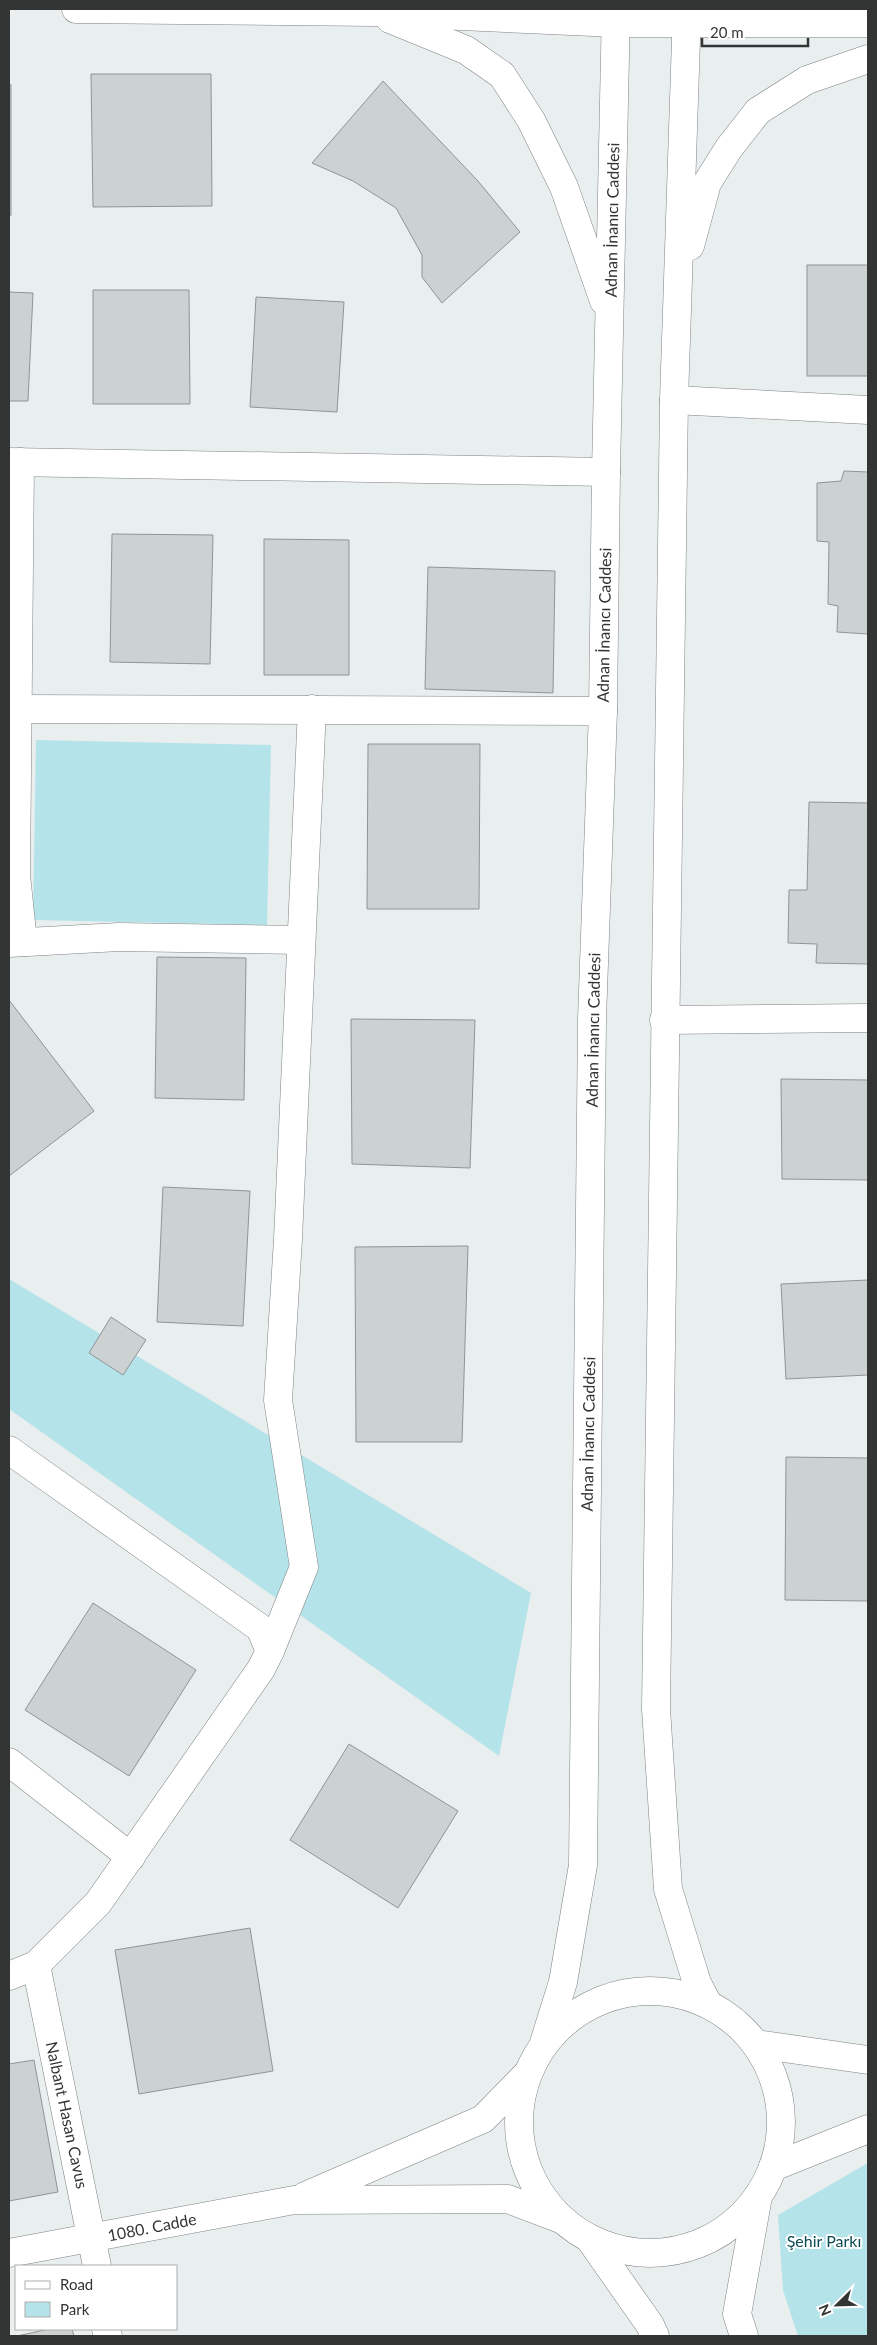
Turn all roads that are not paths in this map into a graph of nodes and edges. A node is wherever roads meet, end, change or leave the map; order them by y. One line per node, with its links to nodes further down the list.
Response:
1 (76, 9): 2 (main road)
2 (372, 12): 3 (main road); 8 (main road)
3 (616, 16): 4 (main road); 8 (main road, Adnan İnanıcı Caddesi)
4 (686, 16): 5 (main road); 7 (main road)
5 (868, 23)
6 (868, 59): 7 (main road)
7 (678, 291): 9 (main road)
8 (610, 317): 12 (main road, Adnan İnanıcı Caddesi)
9 (674, 400): 10 (main road); 19 (main road)
10 (868, 410)
11 (14, 462): 12 (main road); 13 (main road)
12 (606, 472): 15 (main road, Adnan İnanıcı Caddesi)
13 (16, 709): 14 (main road); 17 (main road)
14 (312, 709): 15 (main road); 16 (main road)
15 (603, 711): 28 (main road, Adnan İnanıcı Caddesi)
16 (301, 940): 17 (main road); 21 (main road)
17 (16, 943)
18 (868, 1018): 19 (main road)
19 (664, 1020): 26 (main road)
20 (9, 1450): 21 (main road)
21 (270, 1652): 23 (main road)
22 (9, 1762): 23 (main road)
23 (131, 1857): 24 (main road)
24 (36, 1965): 25 (main road); 36 (main road, Nalbant Hasan Cavus)
25 (9, 1976)
26 (708, 2004): 27 (main road); 28 (main road)
27 (756, 2044): 29 (main road); 32 (main road)
28 (543, 2046): 30 (main road)
29 (868, 2060)
30 (528, 2073): 34 (main road, 1080. Cadde); 35 (main road)
31 (868, 2129): 32 (main road)
32 (773, 2167): 33 (main road)
33 (758, 2195): 37 (main road); 41 (main road)
34 (294, 2200): 35 (main road, 1080. Cadde); 36 (main road, 1080. Cadde)
35 (563, 2220): 37 (main road)
36 (93, 2238): 38 (main road, 1080. Cadde); 39 (main road, Nalbant Hasan Cavus)
37 (589, 2238): 40 (main road)
38 (9, 2253)
39 (97, 2265)
40 (655, 2336)
41 (744, 2336)

